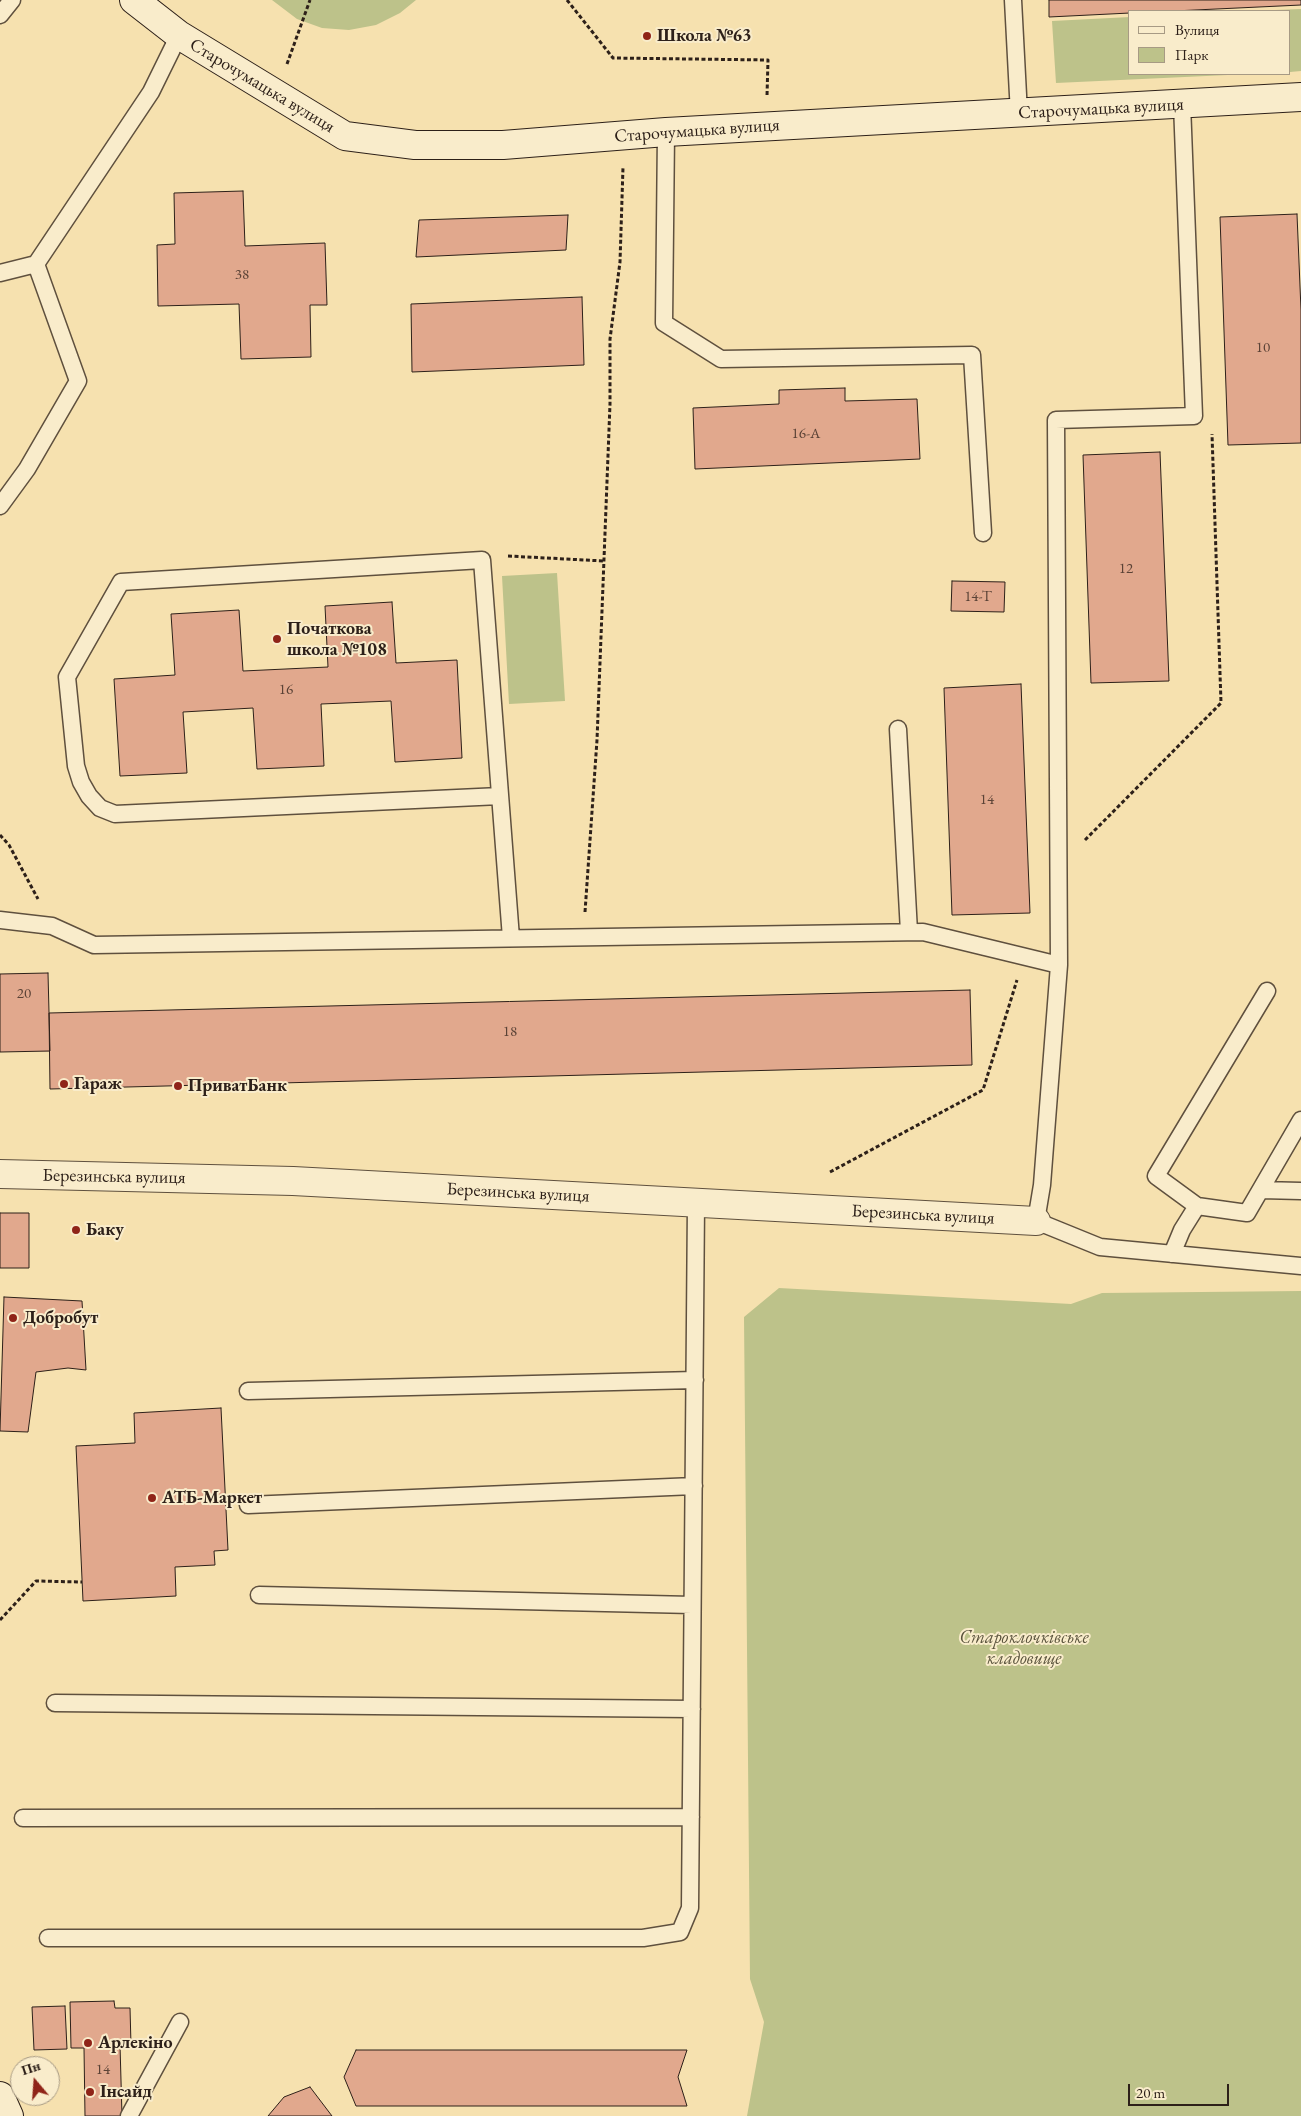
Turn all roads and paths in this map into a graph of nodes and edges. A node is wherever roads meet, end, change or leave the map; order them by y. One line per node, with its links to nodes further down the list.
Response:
1 (12, 0): 6 (lane)
2 (134, 0): 7 (street, Старочумацька вулиця)
3 (310, 0): 8 (path)
4 (566, 0): 10 (path)
5 (1013, 0): 12 (lane)
6 (0, 15)
7 (179, 35): 13 (street, Старочумацька вулиця); 15 (lane)
8 (288, 62)
9 (1301, 97): 11 (street, Старочумацька вулиця)
10 (767, 101)
11 (1182, 104): 12 (street, Старочумацька вулиця); 25 (lane)
12 (1019, 114): 13 (street, Старочумацька вулиця)
13 (666, 132): 19 (lane)
14 (622, 165): 21 (path)
15 (36, 264): 16 (lane); 18 (lane)
16 (0, 273)
17 (1212, 424): 25 (path)
18 (0, 506)
19 (983, 533)
20 (482, 560): 21 (path); 23 (lane); 23 (lane)
21 (604, 561): 29 (path)
22 (898, 729): 28 (lane)
23 (500, 796): 30 (lane)
24 (0, 835): 27 (path)
25 (1059, 874): 32 (lane)
26 (0, 920): 27 (lane)
27 (52, 926): 30 (lane)
28 (909, 932): 29 (lane); 31 (lane)
29 (583, 937): 30 (lane)
30 (511, 938)
31 (1024, 957): 32 (lane); 35 (path)
32 (1059, 965): 41 (lane)
33 (1267, 991): 40 (lane)
34 (1301, 1120): 37 (lane)
35 (830, 1172)
36 (0, 1174): 39 (street, Березинська вулиця)
37 (1261, 1190): 38 (lane); 40 (lane)
38 (1301, 1191)
39 (696, 1203): 41 (street, Березинська вулиця); 44 (lane)
40 (1197, 1206): 42 (lane)
41 (1036, 1221): 42 (lane)
42 (1172, 1254): 43 (lane)
43 (1301, 1266)
44 (695, 1380): 45 (lane); 46 (lane)
45 (248, 1391)
46 (694, 1486): 47 (lane); 50 (lane)
47 (248, 1504)
48 (82, 1582): 51 (path)
49 (259, 1595): 50 (lane)
50 (692, 1605): 53 (lane)
51 (0, 1620)
52 (55, 1703): 53 (lane)
53 (692, 1709): 54 (lane)
54 (691, 1817): 55 (lane); 56 (lane)
55 (23, 1818)
56 (48, 1938)
57 (180, 2022): 60 (lane)
58 (0, 2096): 59 (street)
59 (9, 2116)
60 (129, 2116)

